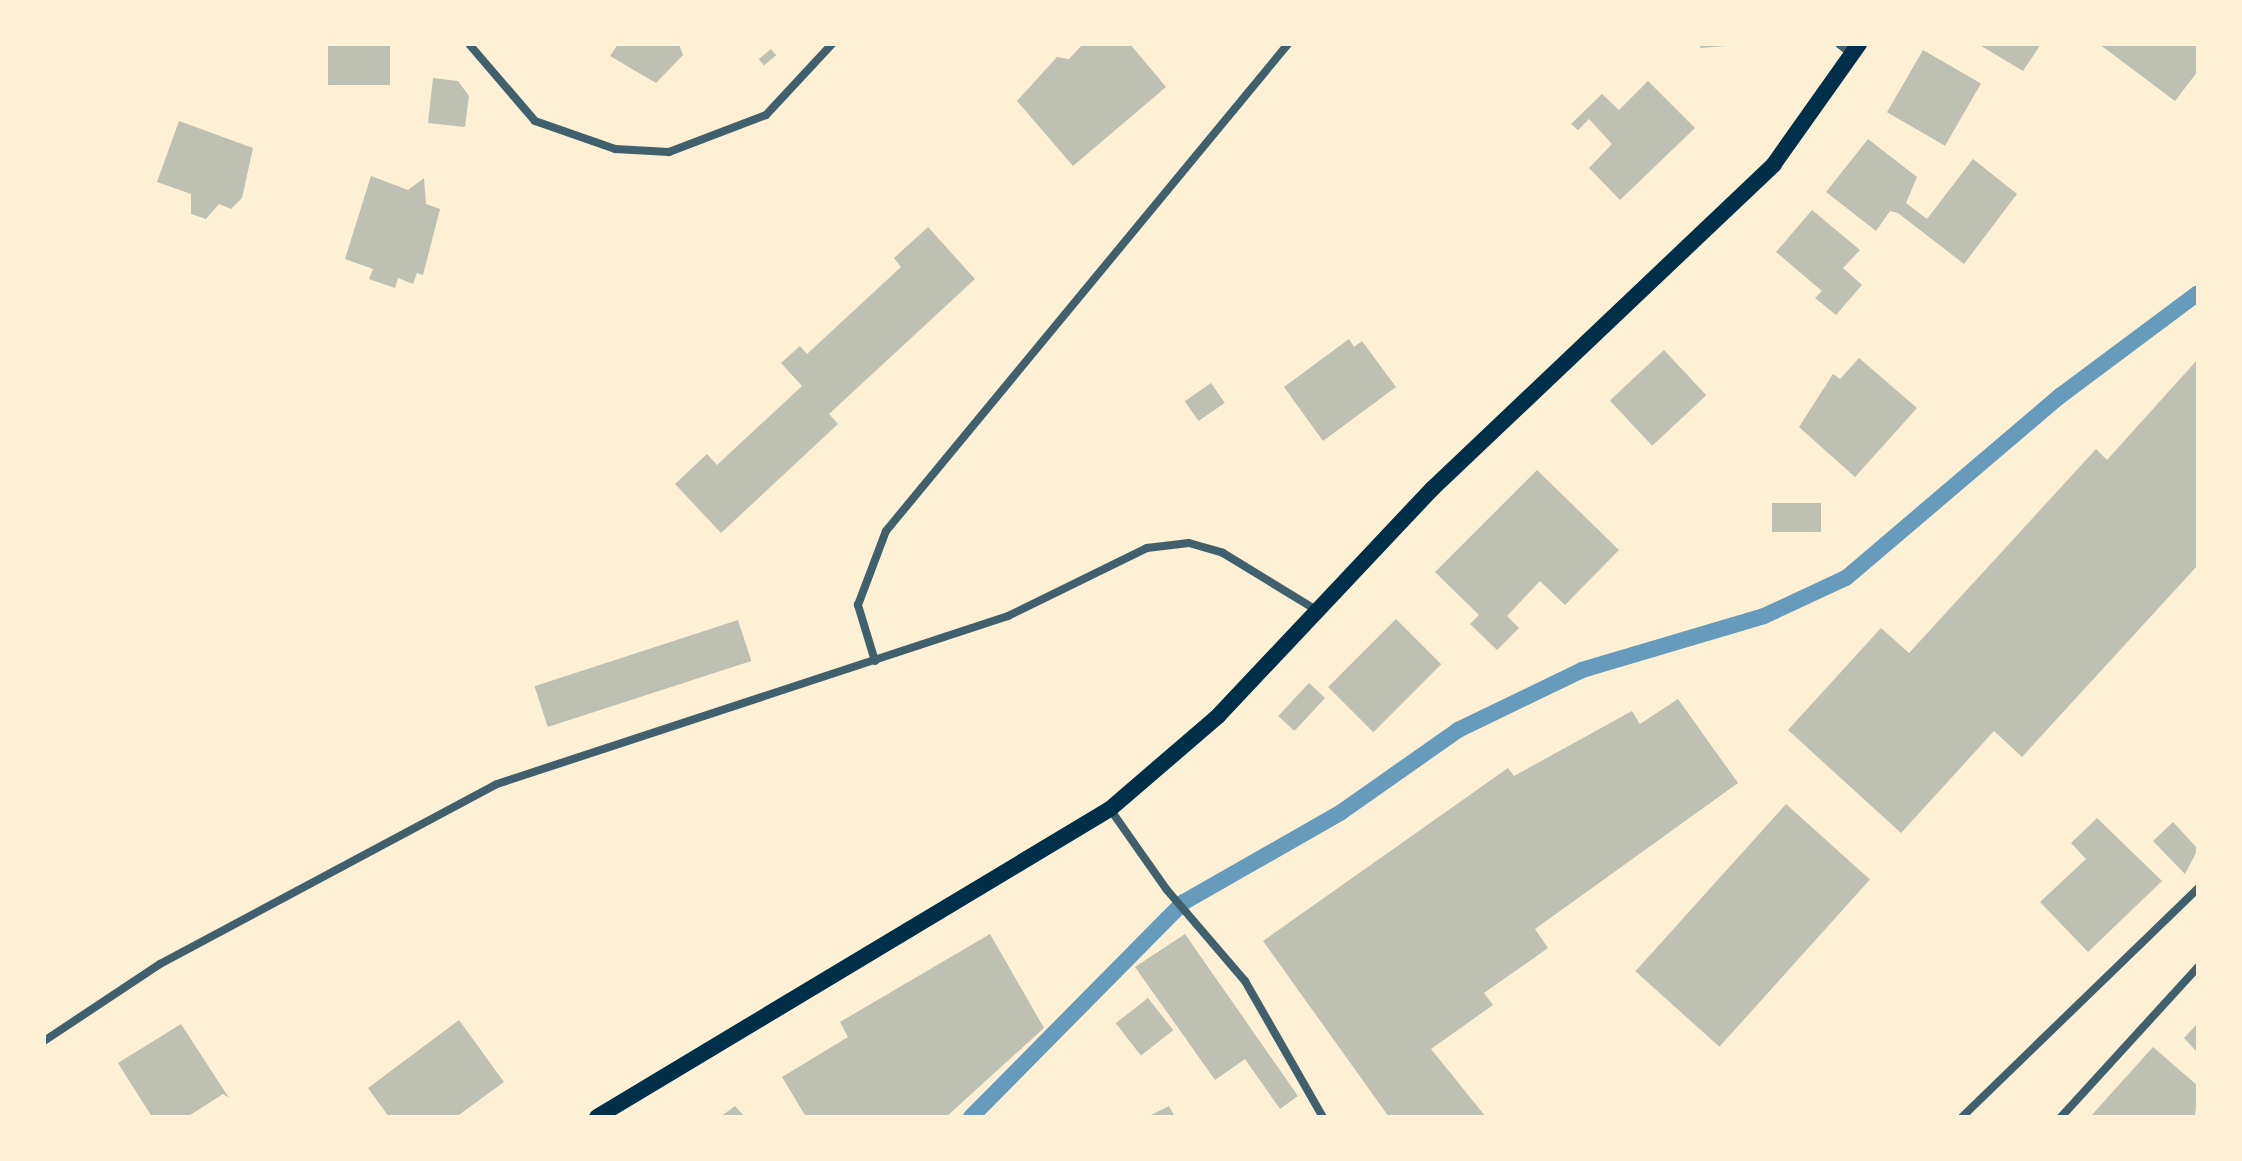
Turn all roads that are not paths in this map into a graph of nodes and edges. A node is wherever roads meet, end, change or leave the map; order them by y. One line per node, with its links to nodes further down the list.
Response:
1 (469, 44): 2 (street)
2 (832, 44)
3 (1288, 44): 7 (street)
4 (1839, 44): 5 (street)
5 (1856, 49): 6 (main road)
6 (1319, 612): 7 (street); 8 (main road)
7 (875, 661): 11 (street)
8 (1110, 809): 12 (main road); 13 (street)
9 (2198, 888): 14 (street)
10 (2198, 967): 15 (street)
11 (44, 1041)
12 (597, 1117)
13 (1323, 1117)
14 (1962, 1117)
15 (2061, 1117)

